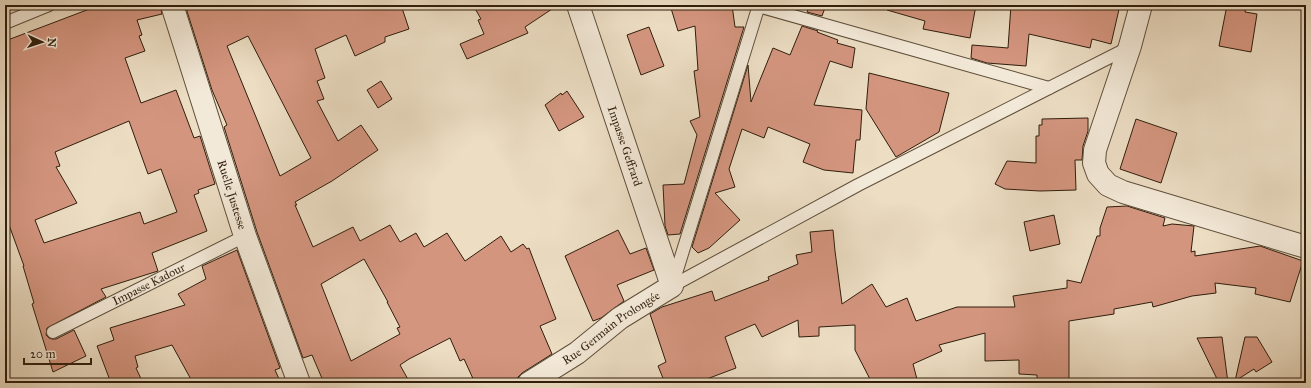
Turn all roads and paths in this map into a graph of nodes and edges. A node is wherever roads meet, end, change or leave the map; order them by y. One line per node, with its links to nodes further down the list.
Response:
1 (49, 5): 6 (lane)
2 (172, 5): 9 (street, Ruelle Justesse)
3 (578, 5): 11 (street, Impasse Geffrard)
4 (1140, 5): 7 (street)
5 (758, 6): 8 (lane); 11 (lane)
6 (5, 23)
7 (1130, 46): 8 (lane); 10 (street)
8 (1049, 88): 11 (lane)
9 (245, 236): 12 (lane, Impasse Kadour); 13 (street, Ruelle Justesse)
10 (1306, 247)
11 (672, 286): 14 (street, Rue Germain Prolongée)
12 (53, 332)
13 (299, 383)
14 (529, 383)

